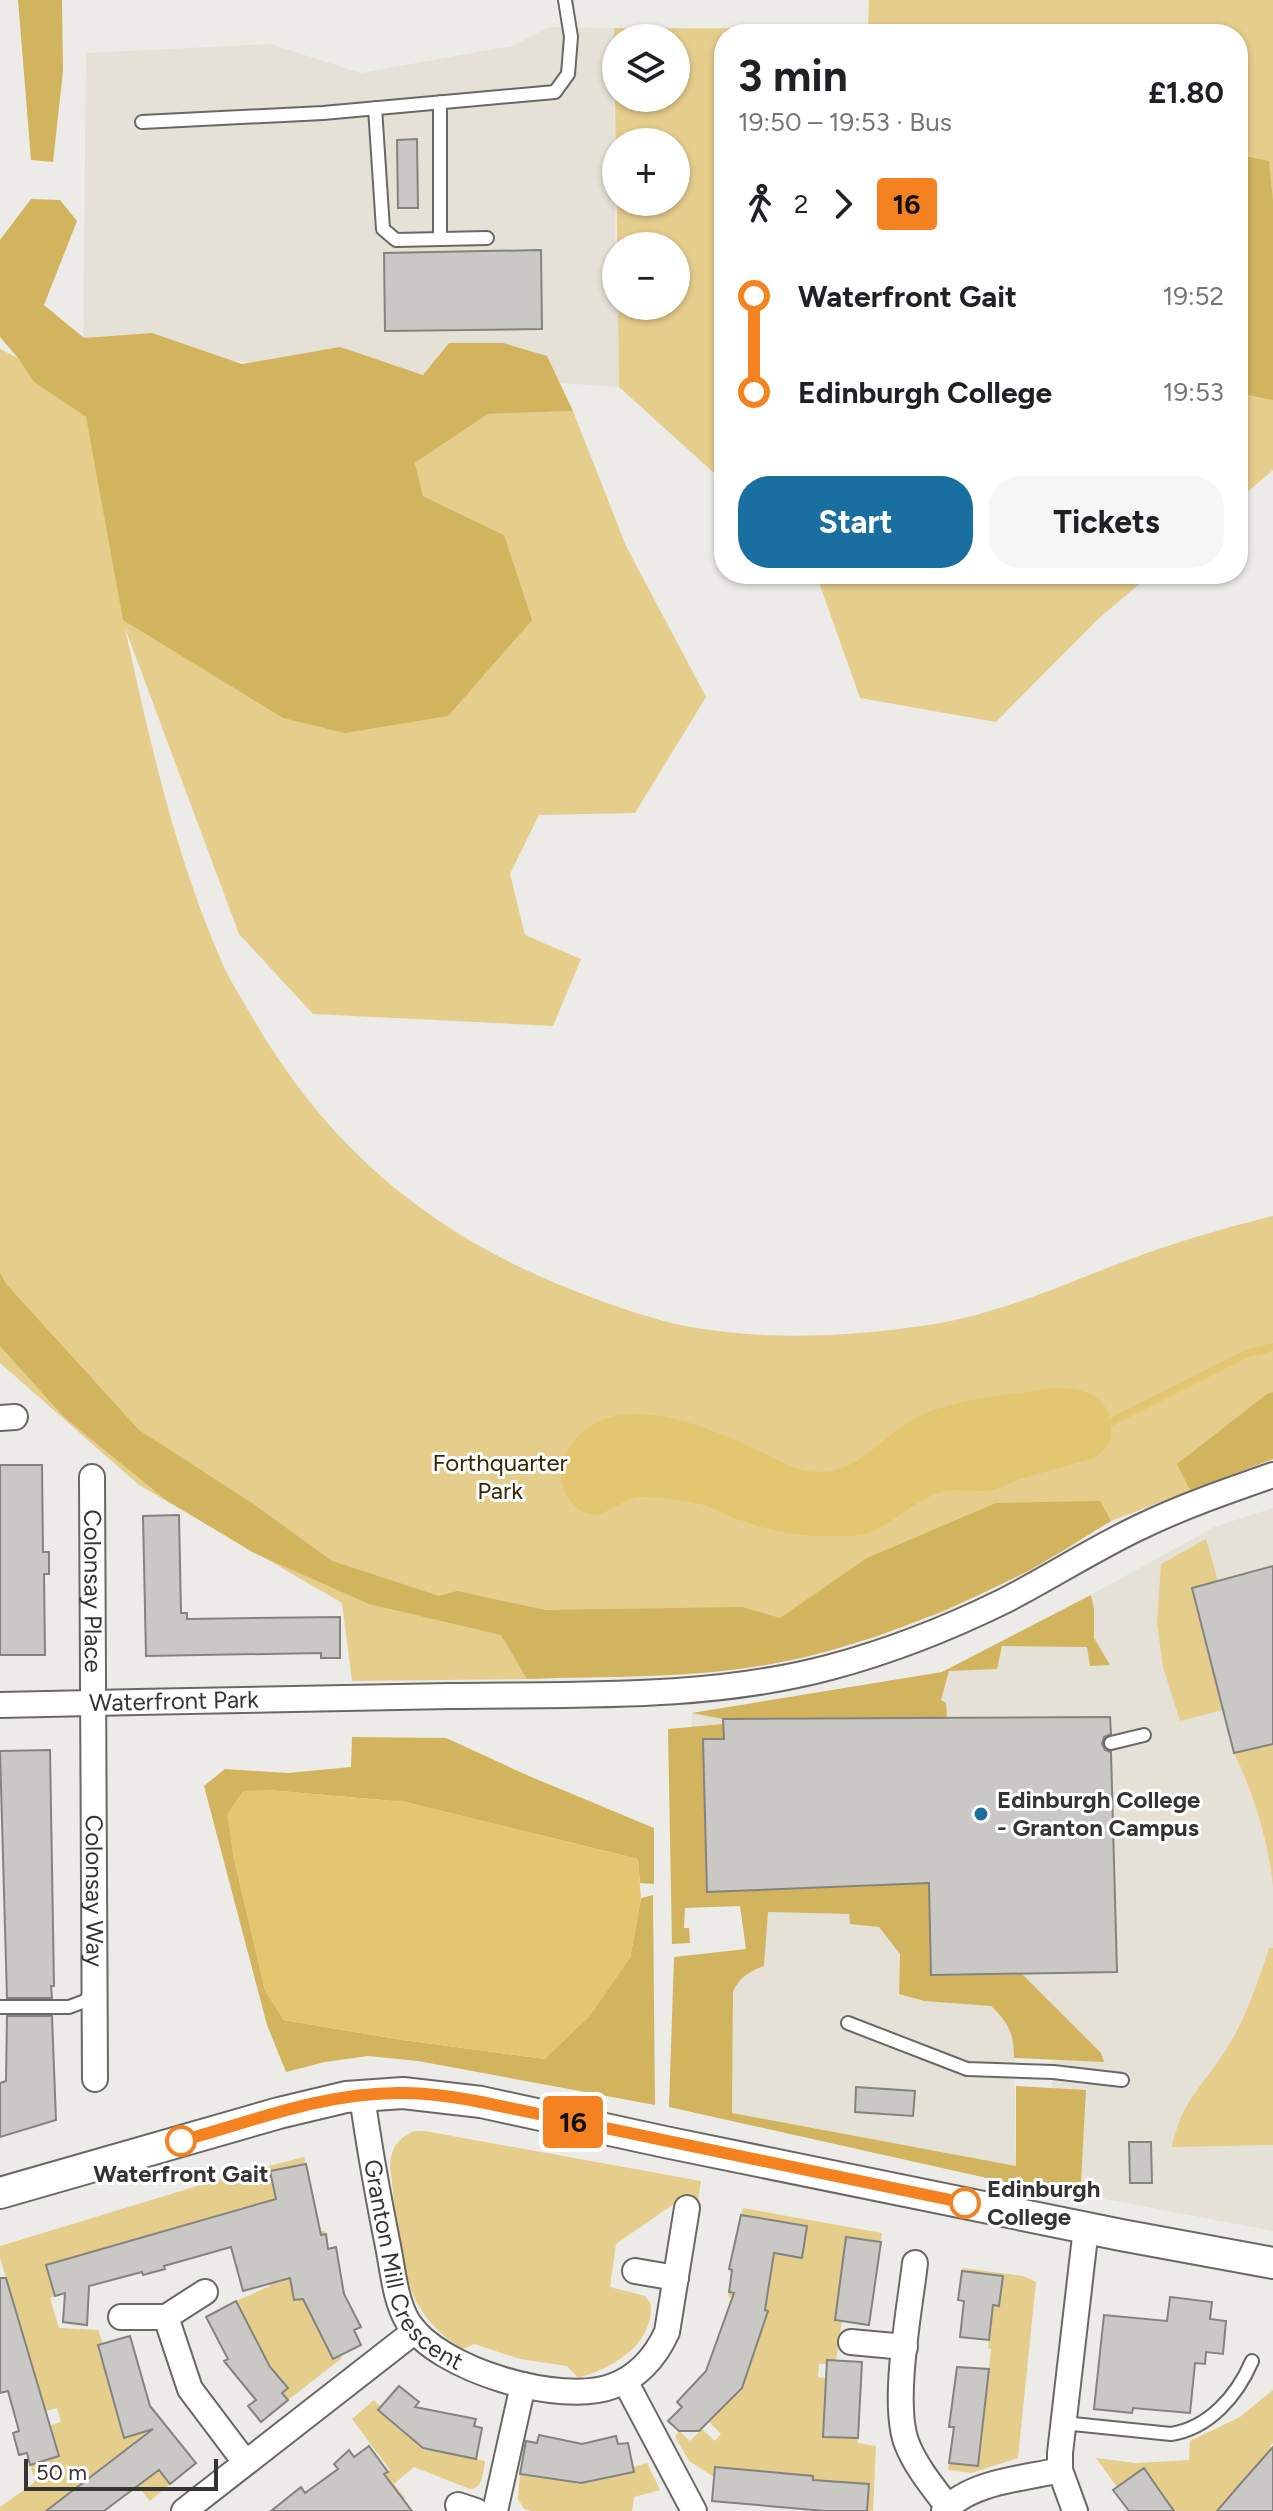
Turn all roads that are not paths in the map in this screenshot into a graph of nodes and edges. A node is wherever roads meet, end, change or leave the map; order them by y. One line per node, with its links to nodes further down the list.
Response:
1 (565, 0): 2 (lane)
2 (440, 102): 3 (lane); 6 (lane)
3 (375, 108): 4 (lane); 6 (lane)
4 (142, 122)
5 (487, 238): 6 (lane)
6 (440, 239)
7 (1273, 1475): 9 (street, Waterfront Park)
8 (92, 1477): 9 (street, Colonsay Place)
9 (94, 1703): 10 (street, Waterfront Park); 13 (street, Colonsay Way)
10 (0, 1705)
11 (1144, 1735): 12 (lane)
12 (1111, 1743)
13 (96, 1988): 14 (lane); 16 (street, Colonsay Way)
14 (0, 2007)
15 (848, 2023): 17 (lane)
16 (95, 2079)
17 (1122, 2080)
18 (362, 2096): 19 (street); 21 (street); 29 (street, Granton Mill Crescent)
19 (0, 2193)
20 (687, 2208): 25 (street, Granton Mill Crescent)
21 (1086, 2228): 23 (street); 35 (street)
22 (915, 2263): 31 (street)
23 (1273, 2263)
24 (635, 2271): 25 (street)
25 (676, 2278): 33 (street, Granton Mill Crescent)
26 (205, 2292): 28 (street)
27 (121, 2317): 28 (street)
28 (166, 2317): 36 (street)
29 (415, 2331): 34 (street, Granton Mill Crescent); 36 (street)
30 (851, 2342): 31 (street)
31 (905, 2347): 38 (street)
32 (1252, 2361): 35 (lane)
33 (625, 2381): 34 (street, Granton Mill Crescent); 41 (street)
34 (523, 2385): 40 (street)
35 (1063, 2423): 37 (street)
36 (245, 2462): 39 (street)
37 (1060, 2470): 38 (street); 42 (street)
38 (946, 2509)
39 (184, 2511)
40 (495, 2511)
41 (694, 2511)
42 (1075, 2511)

